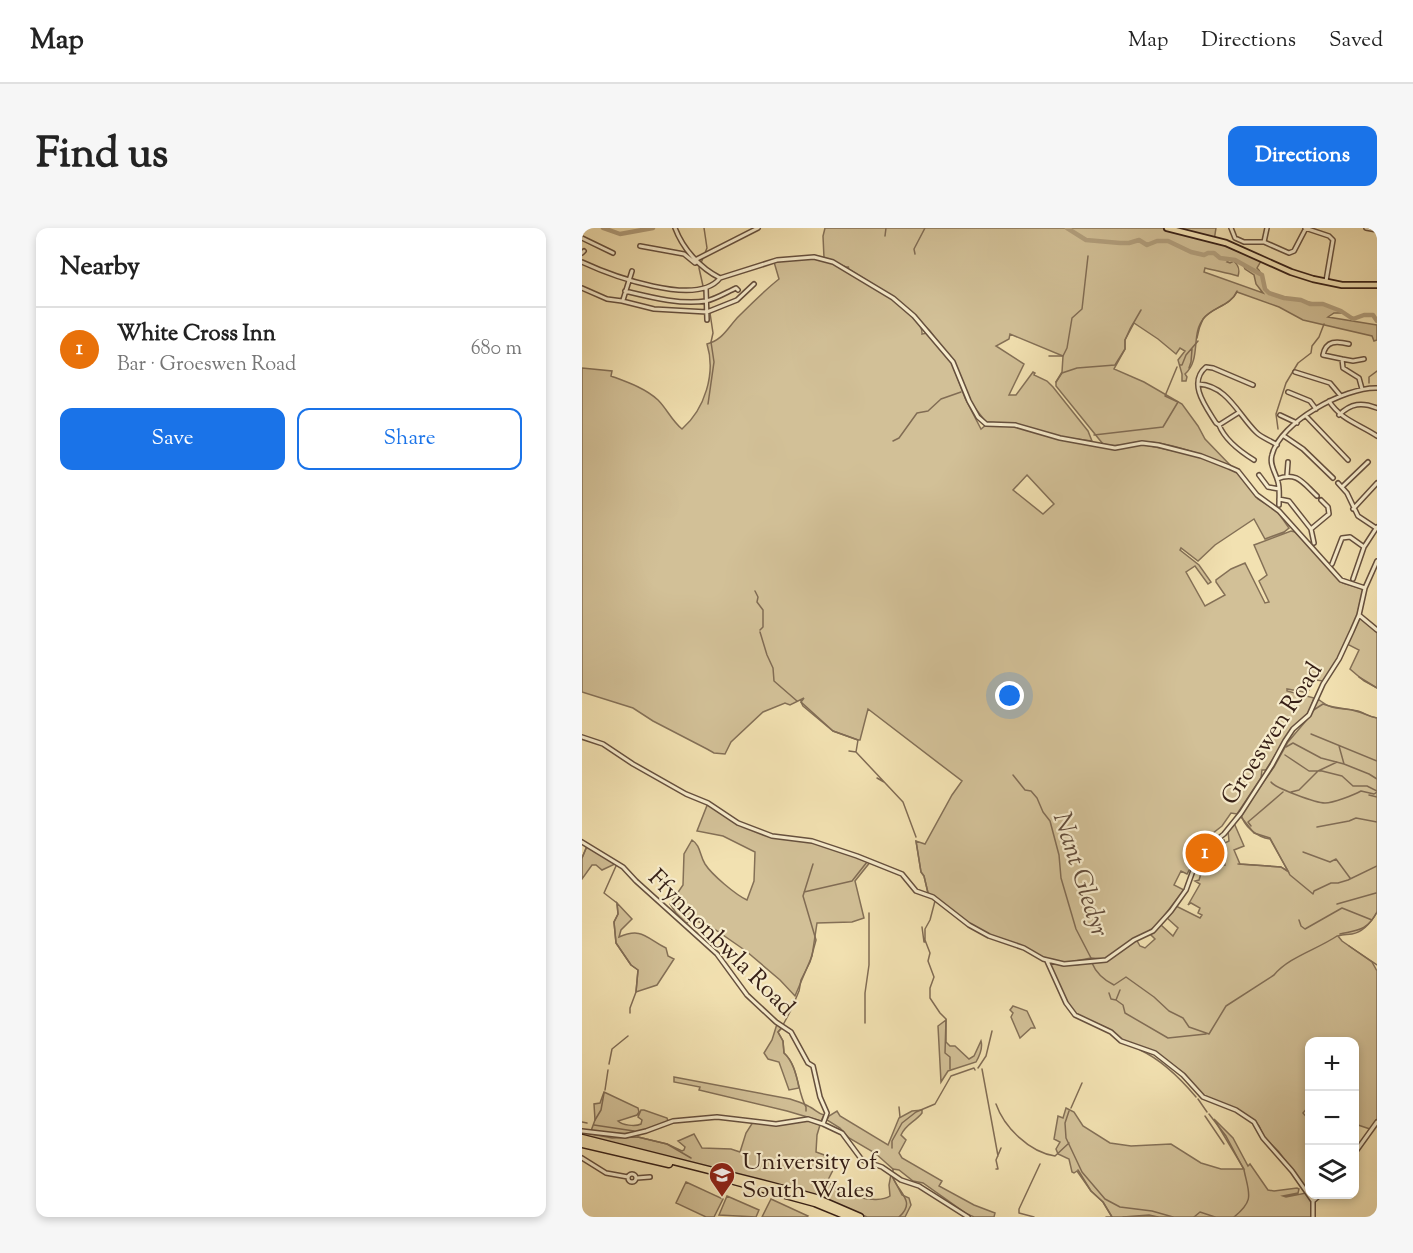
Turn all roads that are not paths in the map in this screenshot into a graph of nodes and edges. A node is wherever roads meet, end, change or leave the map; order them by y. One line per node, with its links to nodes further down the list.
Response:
1 (675, 228): 13 (street)
2 (758, 228): 13 (street)
3 (1167, 228): 18 (main road)
4 (1231, 228): 10 (street)
5 (1267, 228): 10 (street)
6 (1306, 228): 10 (street); 18 (street)
7 (1366, 228): 8 (street)
8 (1377, 230)
9 (582, 238): 12 (street)
10 (1264, 242)
11 (640, 246): 13 (street)
12 (613, 253)
13 (696, 261): 16 (street)
14 (582, 262): 17 (street)
15 (632, 271): 17 (street)
16 (720, 278): 22 (street); 75 (street)
17 (629, 281): 22 (street); 24 (street)
18 (1326, 283): 20 (main road)
19 (754, 284): 27 (street)
20 (1377, 285)
21 (582, 288): 25 (street)
22 (706, 288): 26 (street)
23 (738, 290): 26 (street)
24 (625, 291): 25 (street); 26 (street)
25 (622, 301): 27 (street)
26 (706, 301): 27 (street)
27 (707, 312): 28 (street)
28 (707, 320)
29 (1349, 344): 30 (street)
30 (1342, 359): 31 (street); 36 (street)
31 (1364, 359)
32 (1295, 372): 38 (street)
33 (1198, 384): 34 (street); 42 (street); 47 (street)
34 (1253, 385)
35 (1377, 388): 36 (street)
36 (1362, 389): 38 (street)
37 (1288, 393): 41 (street)
38 (1340, 395): 39 (street)
39 (1329, 401): 41 (street); 44 (street)
40 (1377, 408): 44 (street)
41 (1316, 409): 45 (street)
42 (1238, 412): 47 (street); 50 (street)
43 (1280, 415): 46 (street)
44 (1339, 415): 49 (street)
45 (1306, 416): 46 (street); 52 (street)
46 (1297, 423): 48 (street)
47 (1220, 424): 51 (street)
48 (1284, 436): 50 (street); 57 (street)
49 (1377, 436)
50 (1277, 445): 58 (street)
51 (1254, 460)
52 (1348, 460)
53 (1288, 462): 56 (street)
54 (1368, 462): 61 (street)
55 (1259, 475): 62 (street)
56 (1287, 475): 58 (street); 63 (street)
57 (1333, 478)
58 (1277, 479): 62 (street)
59 (1338, 483): 61 (street)
60 (1377, 483): 67 (street)
61 (1342, 487): 67 (street)
62 (1279, 489): 64 (street)
63 (1317, 496)
64 (1279, 499): 66 (street); 69 (street)
65 (1321, 500): 69 (street)
66 (1279, 505)
67 (1353, 509): 68 (street)
68 (1377, 528): 71 (street)
69 (1311, 529): 70 (street)
70 (1314, 543)
71 (1364, 547): 73 (street); 74 (street)
72 (1377, 561): 75 (street, Groeswen Road)
73 (1332, 564)
74 (1353, 579)
75 (1365, 588): 76 (street, Groeswen Road)
76 (1359, 615): 77 (street); 80 (street, Groeswen Road)
77 (1377, 630)
78 (582, 737): 80 (street)
79 (582, 842): 82 (street, Ffynnonbwla Road)
80 (1047, 961): 90 (street)
81 (1377, 1122): 85 (street)
82 (823, 1124): 83 (street); 93 (street)
83 (582, 1131)
84 (582, 1143): 86 (highway); 86 (highway)
85 (1359, 1147)
86 (633, 1152): 91 (highway); 92 (highway)
87 (582, 1158): 88 (street)
88 (650, 1177)
89 (1315, 1199): 90 (street)
90 (1313, 1201): 94 (street)
91 (849, 1217)
92 (860, 1217)
93 (968, 1217)
94 (1313, 1217)

